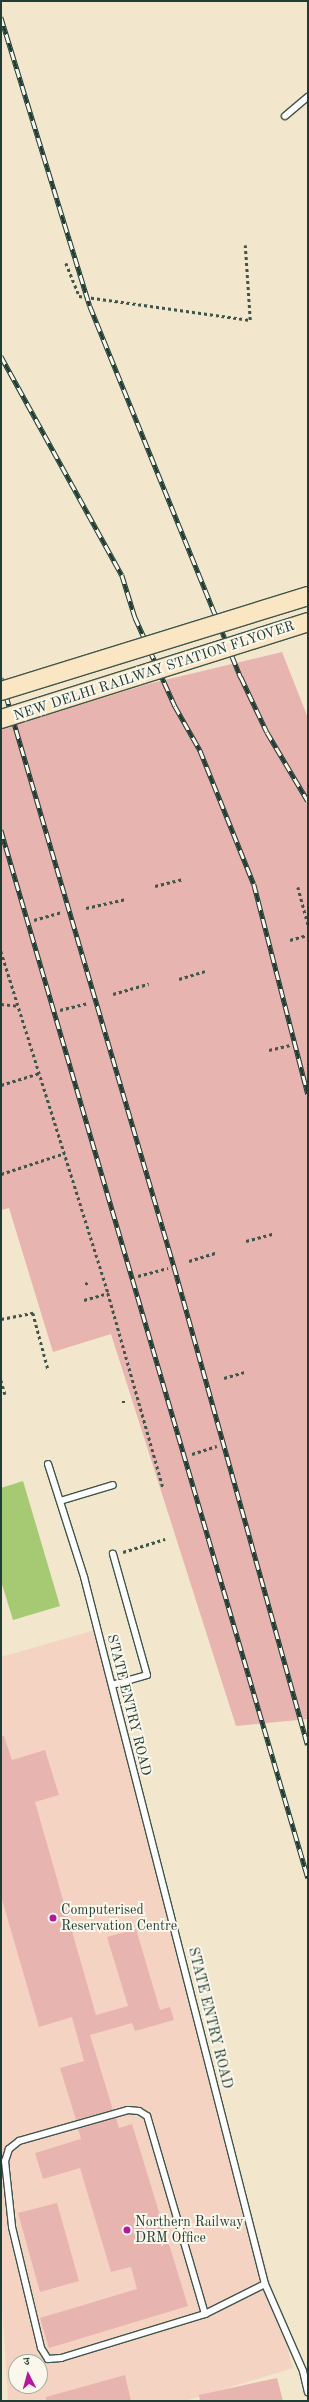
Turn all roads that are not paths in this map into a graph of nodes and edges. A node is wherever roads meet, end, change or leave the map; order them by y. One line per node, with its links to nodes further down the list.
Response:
1 (308, 97): 2 (lane)
2 (285, 116)
3 (308, 596): 5 (main road, NEW DELHI RAILWAY STATION FLYOVER, bridge)
4 (308, 622): 6 (main road, NEW DELHI RAILWAY STATION FLYOVER, bridge)
5 (1, 691)
6 (1, 719)
7 (48, 1464): 9 (lane, STATE ENTRY ROAD)
8 (113, 1485): 9 (lane)
9 (60, 1501): 11 (lane, STATE ENTRY ROAD)
10 (113, 1554): 11 (lane)
11 (112, 1685): 12 (lane, STATE ENTRY ROAD)
12 (265, 2284): 13 (lane); 14 (lane, STATE ENTRY ROAD)
13 (205, 2314): 13 (lane)
14 (308, 2392)

